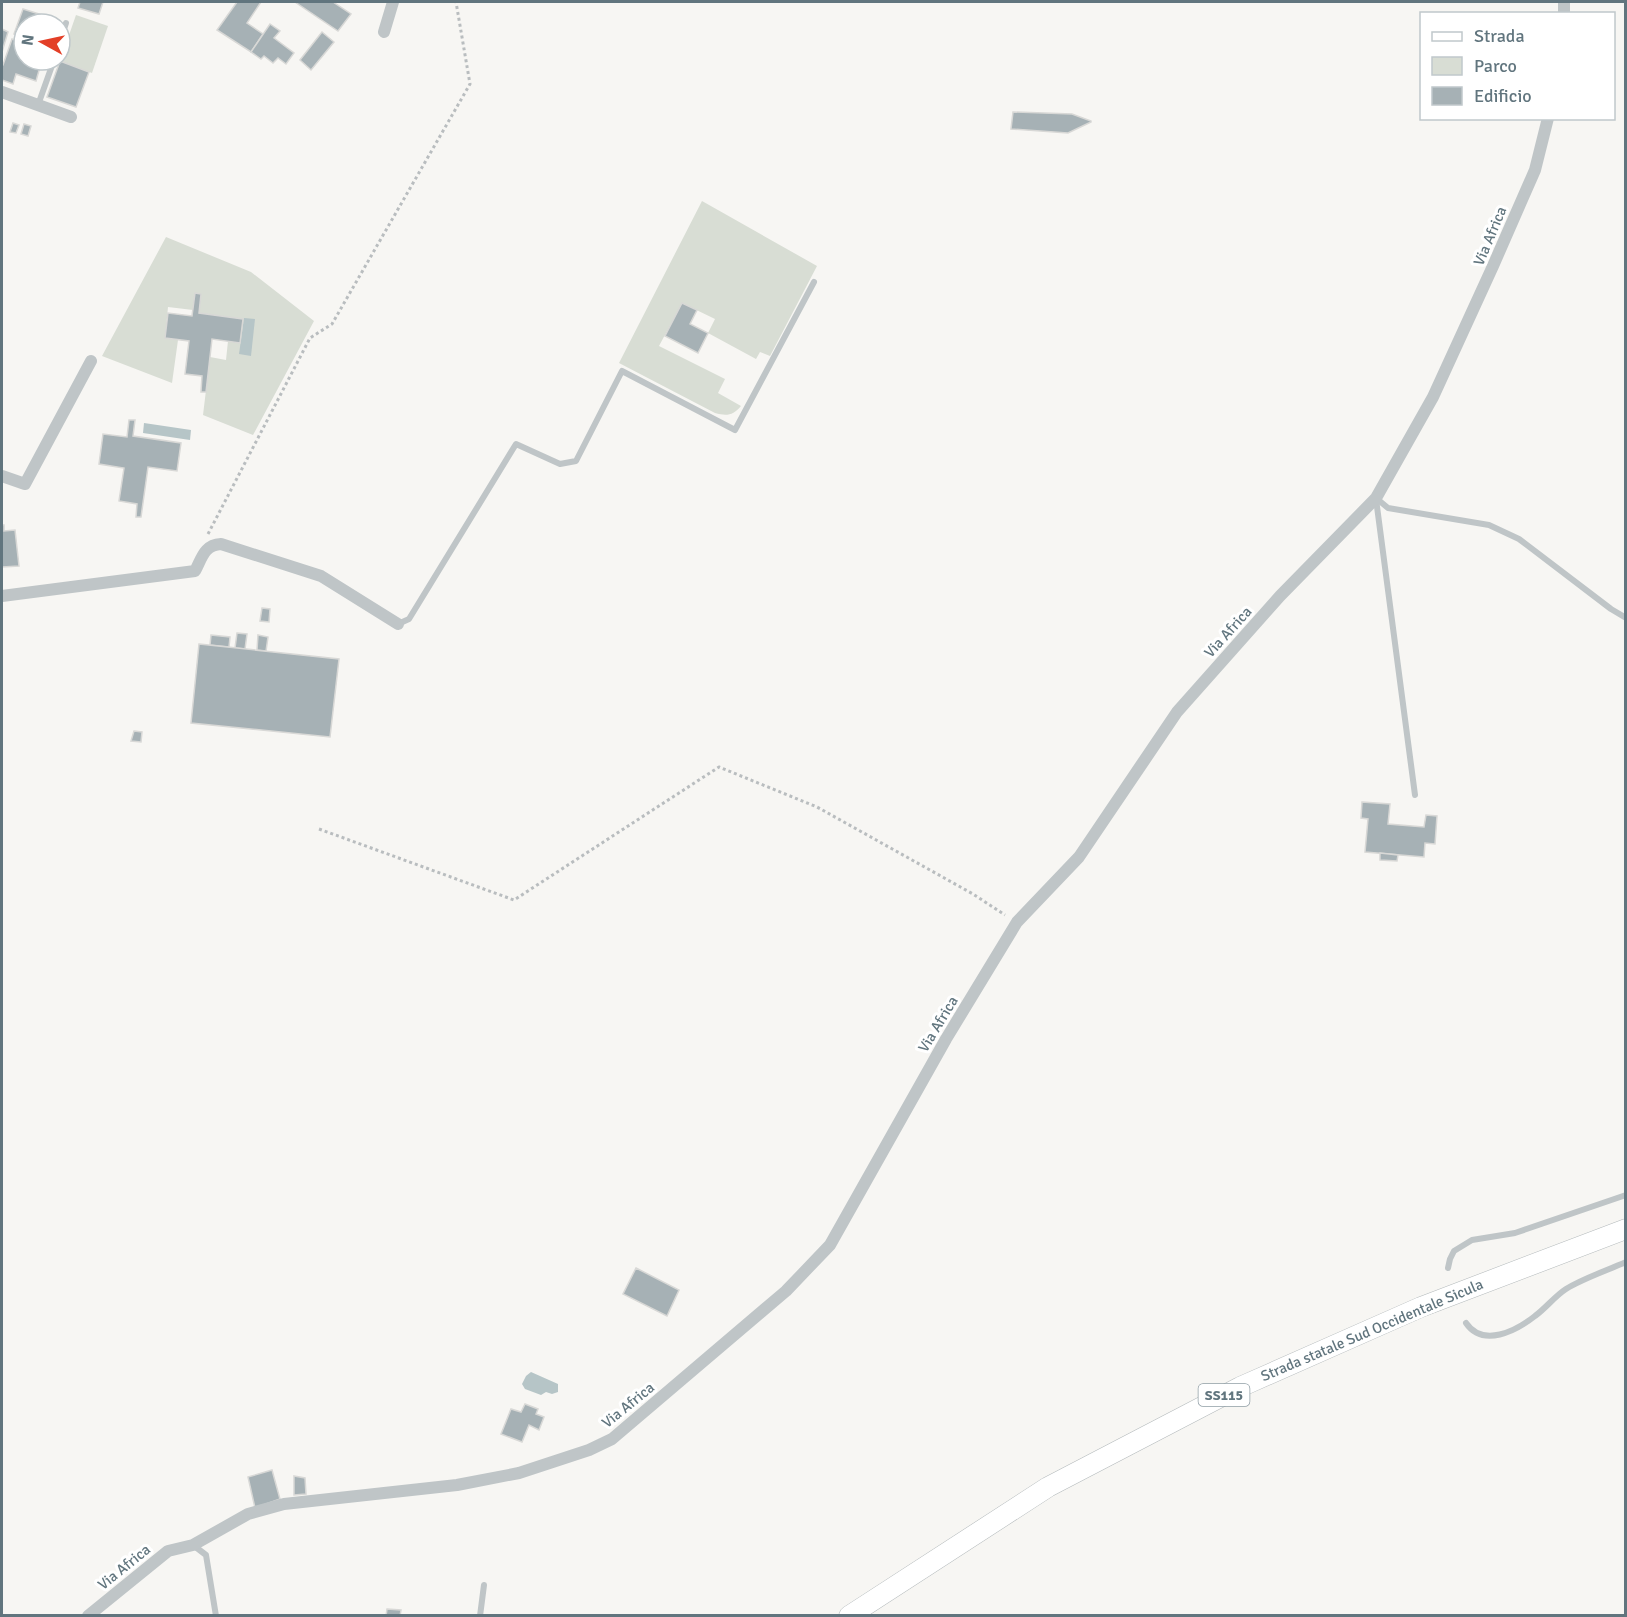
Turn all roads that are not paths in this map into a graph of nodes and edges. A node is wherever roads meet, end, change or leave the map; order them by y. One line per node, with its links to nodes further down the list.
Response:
1 (393, 2): 2 (street)
2 (384, 32)
3 (50, 72): 5 (lane)
4 (2, 92): 5 (street)
5 (38, 105): 6 (street)
6 (71, 117)
7 (1548, 120): 11 (street, Via Africa)
8 (814, 282): 14 (lane)
9 (91, 361): 10 (street)
10 (2, 476)
11 (1376, 498): 13 (lane); 15 (lane); 21 (street, Via Africa)
12 (2, 596): 14 (street)
13 (1626, 618)
14 (398, 624)
15 (1415, 795)
16 (1626, 1195): 19 (lane)
17 (1626, 1228): 26 (main road, Strada statale Sud Occidentale Sicula / SS115)
18 (1626, 1262): 20 (lane)
19 (1448, 1268)
20 (1466, 1323)
21 (193, 1545): 23 (street, Via Africa); 24 (lane)
22 (484, 1585): 25 (lane)
23 (88, 1616)
24 (216, 1616)
25 (480, 1616)
26 (849, 1616)

